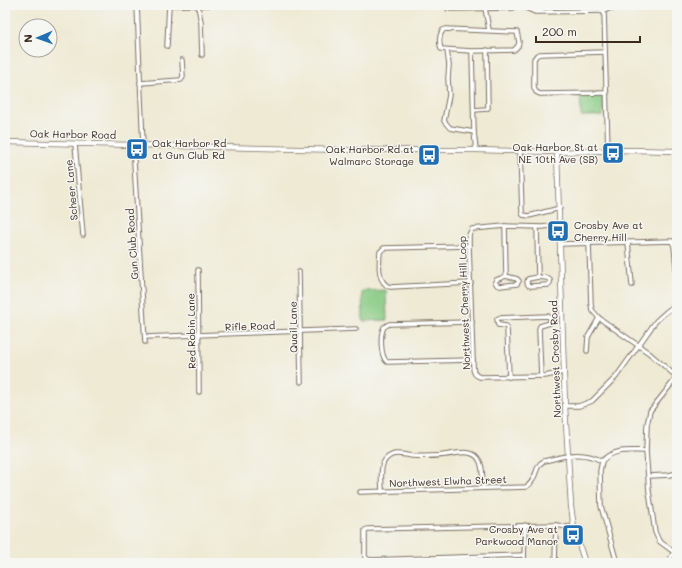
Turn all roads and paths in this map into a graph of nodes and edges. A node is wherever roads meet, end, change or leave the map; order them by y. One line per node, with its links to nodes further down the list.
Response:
1 (137, 5): 21 (street)
2 (161, 5): 3 (street)
3 (169, 5): 4 (street); 14 (street)
4 (179, 5): 7 (street)
5 (213, 5): 7 (street)
6 (667, 5): 12 (street)
7 (198, 6): 19 (street)
8 (485, 8): 9 (street); 11 (street); 13 (street)
9 (513, 8)
10 (528, 8): 12 (street)
11 (448, 9)
12 (604, 11): 18 (street)
13 (490, 30): 15 (street); 16 (street)
14 (167, 46)
15 (447, 50): 17 (street); 24 (street)
16 (488, 50): 17 (street); 23 (street)
17 (472, 51): 23 (street)
18 (605, 52): 22 (street); 22 (street)
19 (202, 55)
20 (182, 60): 21 (street)
21 (140, 83): 28 (street)
22 (607, 93): 33 (street)
23 (474, 110): 24 (street)
24 (474, 132): 29 (street)
25 (5, 142): 26 (street, Oak Harbor Road)
26 (75, 144): 27 (street, Oak Harbor Road); 38 (street, Scheer Lane)
27 (133, 144): 28 (street, Oak Harbor Road); 56 (street, Gun Club Road)
28 (143, 145): 29 (street, Oak Harbor Road)
29 (476, 150): 30 (street, Oak Harbor Road)
30 (520, 151): 32 (street, Oak Harbor Road); 34 (street)
31 (677, 151): 33 (street, Oak Harbor Road)
32 (557, 152): 33 (street, Oak Harbor Road); 34 (street, Northwest Crosby Road)
33 (608, 152)
34 (560, 208): 35 (street, Northwest Crosby Road)
35 (560, 225): 37 (street, Northwest Cherry Hill Loop); 41 (street, Northwest Crosby Road)
36 (505, 226): 37 (street, Northwest Cherry Hill Loop); 42 (street, Northwest Cherry Hill Loop); 45 (street)
37 (537, 227): 46 (street)
38 (83, 235)
39 (628, 242): 40 (street); 47 (street); 49 (street)
40 (589, 243): 41 (street); 51 (street)
41 (560, 244): 61 (street, Northwest Crosby Road)
42 (469, 246): 48 (street, Northwest Cherry Hill Loop); 48 (street)
43 (198, 270): 55 (street, Red Robin Lane)
44 (300, 272): 54 (street, Quail Lane)
45 (506, 276): 45 (street)
46 (538, 277): 46 (street)
47 (677, 278)
48 (471, 283): 52 (street, Northwest Cherry Hill Loop)
49 (632, 285)
50 (677, 304): 58 (street)
51 (599, 318): 58 (street); 59 (street)
52 (472, 322): 60 (street, Northwest Cherry Hill Loop); 60 (street)
53 (356, 329): 54 (street, Rifle Road)
54 (301, 332): 55 (street, Rifle Road); 65 (street, Quail Lane)
55 (199, 335): 56 (street, Rifle Road); 66 (street, Red Robin Lane)
56 (145, 337): 57 (street, Gun Club Road)
57 (145, 342)
58 (638, 345): 64 (street); 67 (street)
59 (587, 351)
60 (473, 360): 63 (street, Northwest Cherry Hill Loop)
61 (564, 372): 62 (street, Northwest Cherry Hill Loop); 67 (street, Northwest Crosby Road)
62 (541, 376): 63 (street, Northwest Cherry Hill Loop); 63 (street)
63 (509, 377)
64 (677, 377): 68 (street)
65 (301, 382)
66 (200, 392)
67 (565, 406): 69 (street, Northwest Crosby Road)
68 (646, 451): 70 (street); 72 (street)
69 (568, 455): 70 (street); 73 (street, Northwest Elwha Street); 78 (street, Northwest Crosby Road)
70 (602, 461): 85 (street)
71 (677, 473): 72 (street)
72 (649, 476): 80 (street)
73 (483, 488): 75 (street, Northwest Elwha Street); 75 (street)
74 (360, 492): 75 (street, Northwest Elwha Street)
75 (382, 492)
76 (525, 525): 77 (street); 81 (street); 81 (street)
77 (556, 525): 78 (street); 83 (street)
78 (574, 528): 84 (street, Northwest Crosby Road)
79 (677, 546): 80 (street)
80 (674, 552): 86 (street)
81 (524, 555): 82 (street)
82 (524, 563)
83 (555, 563)
84 (585, 563)
85 (617, 563)
86 (668, 563)

